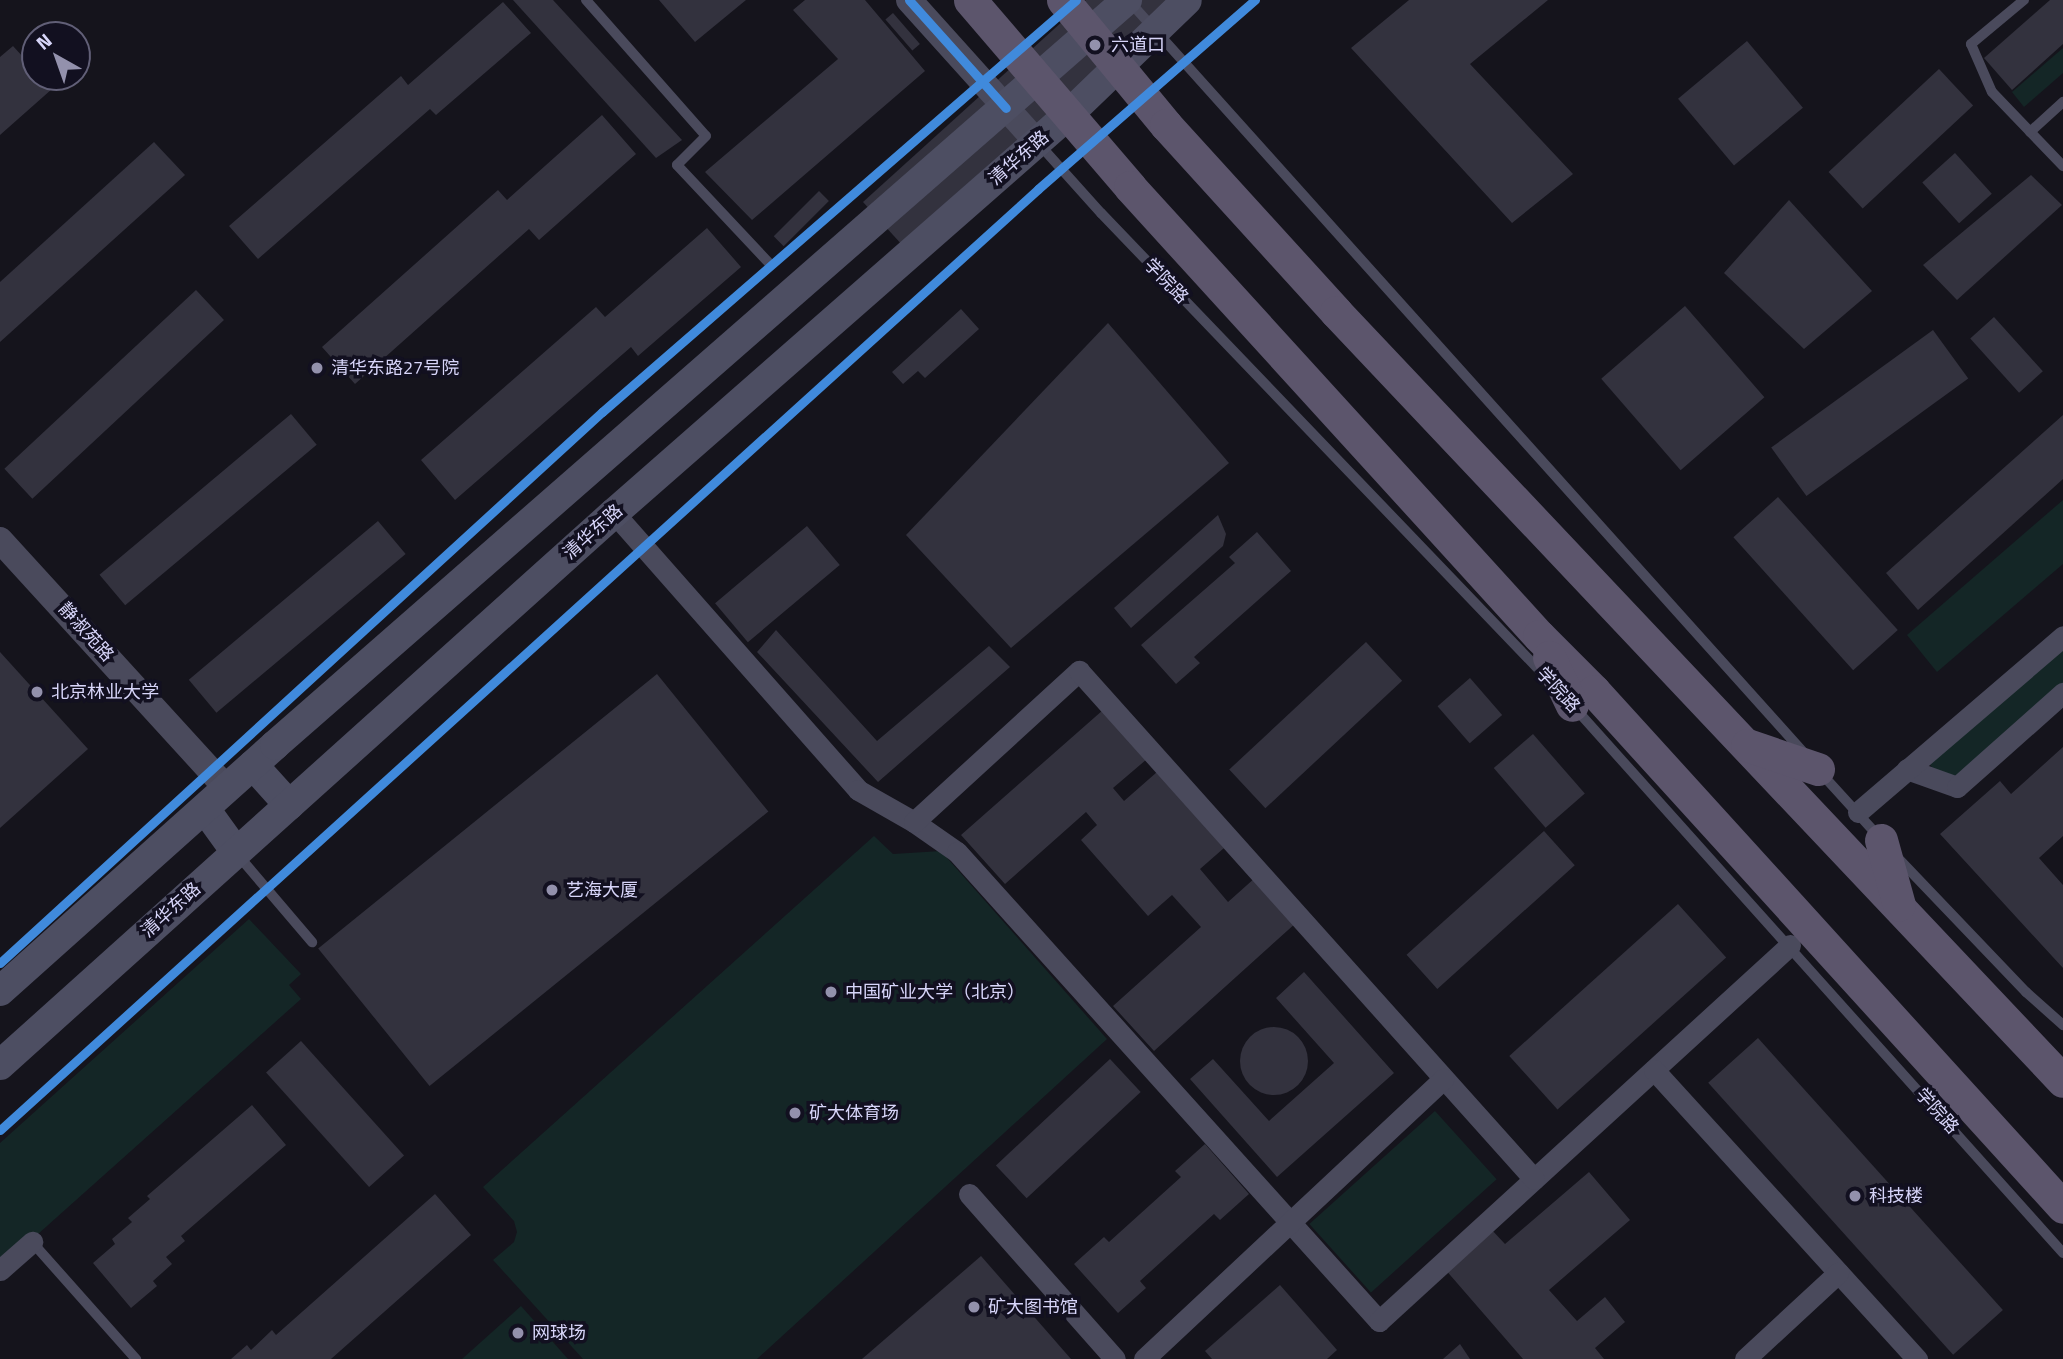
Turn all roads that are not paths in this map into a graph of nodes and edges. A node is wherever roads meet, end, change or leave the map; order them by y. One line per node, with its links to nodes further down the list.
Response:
1 (586, 0): 18 (lane)
2 (909, 0): 13 (street)
3 (970, 0): 11 (main road, 学院路)
4 (1063, 0): 9 (main road)
5 (1128, 0): 8 (lane); 9 (main road)
6 (1187, 0): 8 (main road, 清华东路)
7 (2024, 0): 15 (lane)
8 (1155, 30): 10 (main road, 清华东路); 27 (lane)
9 (1090, 33): 10 (main road); 11 (main road)
10 (1116, 65): 14 (main road, 清华东路); 25 (main road)
11 (1038, 79): 13 (main road); 14 (main road, 学院路)
12 (2063, 102): 15 (lane)
13 (1006, 108): 16 (street); 26 (main road)
14 (1068, 115): 16 (main road, 清华东路); 21 (main road, 学院路)
15 (2030, 132): 17 (lane)
16 (1037, 142): 19 (main road, 清华东路); 24 (lane, 学院路)
17 (2063, 166)
18 (770, 264)
19 (614, 513): 30 (main road, 清华东路); 32 (street)
20 (0, 540): 29 (street, 静淑苑路)
21 (1539, 635): 24 (main road); 46 (main road, 学院路)
22 (2063, 636): 28 (street)
23 (2063, 693): 28 (street)
24 (1572, 705): 37 (lane, 学院路)
25 (1743, 743): 27 (main road); 35 (main road)
26 (253, 765): 29 (main road); 30 (main road)
27 (1818, 769): 31 (lane)
28 (1906, 769): 31 (street)
29 (216, 799): 34 (main road); 38 (main road)
30 (289, 805): 34 (main road, 清华东路)
31 (1858, 812): 33 (lane)
32 (915, 822): 42 (street); 47 (street)
33 (1881, 840): 35 (main road); 39 (lane)
34 (236, 852): 36 (lane); 40 (main road, 清华东路)
35 (1900, 911): 43 (main road)
36 (312, 943)
37 (1790, 945): 41 (street); 49 (lane, 学院路)
38 (0, 991)
39 (2063, 1025)
40 (0, 1065)
41 (1654, 1070): 44 (street); 51 (street)
42 (1443, 1079): 44 (street); 47 (street)
43 (2063, 1081)
44 (1534, 1179): 47 (street)
45 (969, 1194): 53 (street)
46 (2063, 1207)
47 (1291, 1223): 54 (street)
48 (32, 1242): 50 (street); 52 (lane)
49 (2063, 1253)
50 (0, 1269)
51 (1838, 1273): 55 (street); 56 (street)
52 (136, 1359)
53 (1115, 1359)
54 (1143, 1359)
55 (1745, 1359)
56 (1917, 1359)

